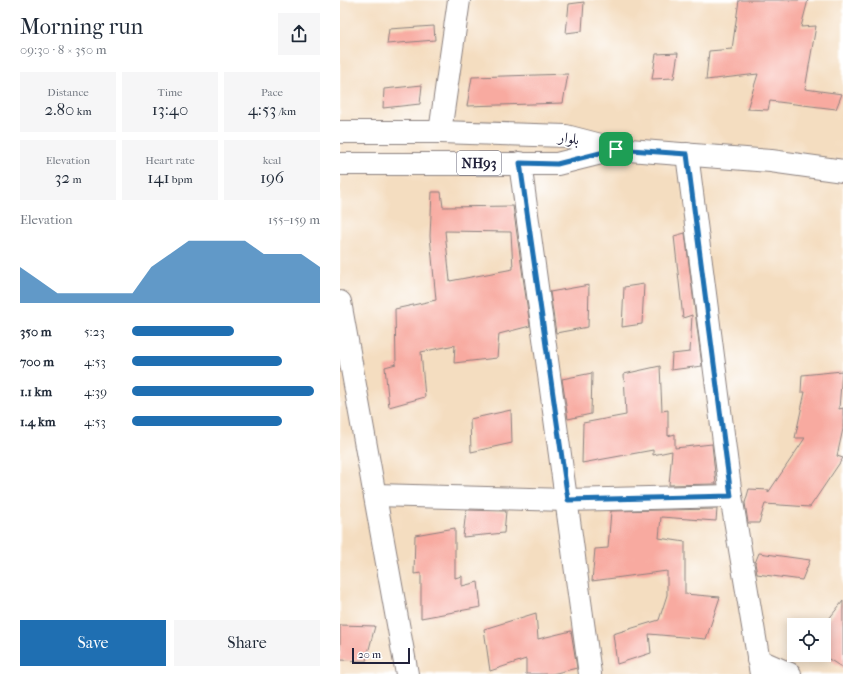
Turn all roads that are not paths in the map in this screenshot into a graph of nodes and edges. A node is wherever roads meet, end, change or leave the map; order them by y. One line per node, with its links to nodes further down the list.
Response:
1 (459, 0): 3 (street)
2 (340, 132): 3 (street, بلوار / NH93)
3 (440, 132): 4 (street, بلوار / NH93)
4 (616, 149): 5 (street, NH93); 6 (street, بلوار / NH93)
5 (687, 154): 8 (street, NH93); 11 (street)
6 (520, 163): 7 (street, بلوار / NH93); 12 (street)
7 (340, 164)
8 (843, 171)
9 (340, 302): 10 (street)
10 (375, 495): 12 (street); 14 (street)
11 (731, 496): 12 (street); 13 (street)
12 (568, 500): 15 (street)
13 (760, 667): 16 (street)
14 (407, 674)
15 (590, 674)
16 (790, 674)

